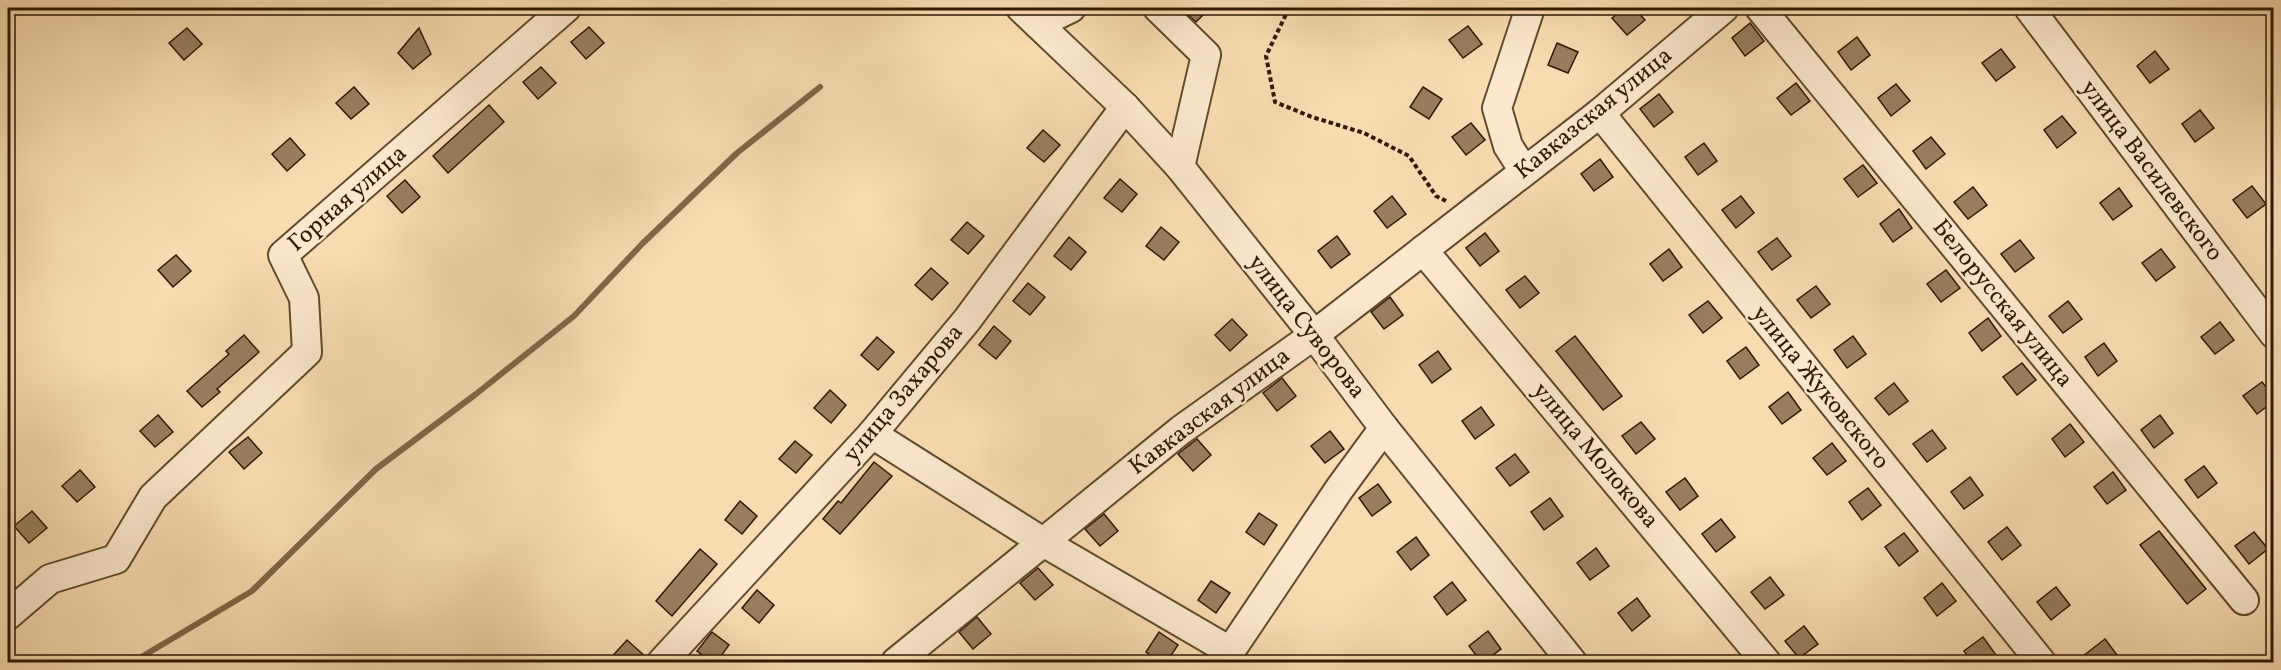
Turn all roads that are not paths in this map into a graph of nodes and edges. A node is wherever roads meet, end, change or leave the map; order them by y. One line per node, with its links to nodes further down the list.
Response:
1 (566, 8): 20 (street, Горная улица)
2 (1071, 8): 8 (street)
3 (1158, 8): 11 (street)
4 (1530, 8): 12 (street)
5 (1724, 8): 10 (street, Кавказская улица)
6 (1760, 8): 19 (street, Белорусская улица)
7 (2029, 8): 14 (street, улица Василевского)
8 (1029, 16): 9 (street, улица Суворова)
9 (1125, 107): 11 (street, улица Суворова); 17 (street, улица Захарова)
10 (1600, 112): 12 (street, Кавказская улица); 26 (street, улица Жуковского)
11 (1180, 167): 15 (street, улица Суворова)
12 (1524, 171): 13 (street, Кавказская улица)
13 (1423, 250): 15 (street, Кавказская улица); 25 (street, улица Молокова)
14 (2274, 334)
15 (1314, 335): 16 (street, улица Суворова); 18 (street, Кавказская улица)
16 (1384, 428): 21 (street); 24 (street, улица Суворова)
17 (872, 434): 18 (street); 22 (street, улица Захарова)
18 (1043, 542): 21 (street); 23 (street, Кавказская улица)
19 (2244, 600)
20 (8, 615)
21 (1227, 657)
22 (662, 663)
23 (896, 663)
24 (1572, 663)
25 (1767, 663)
26 (2041, 663)

